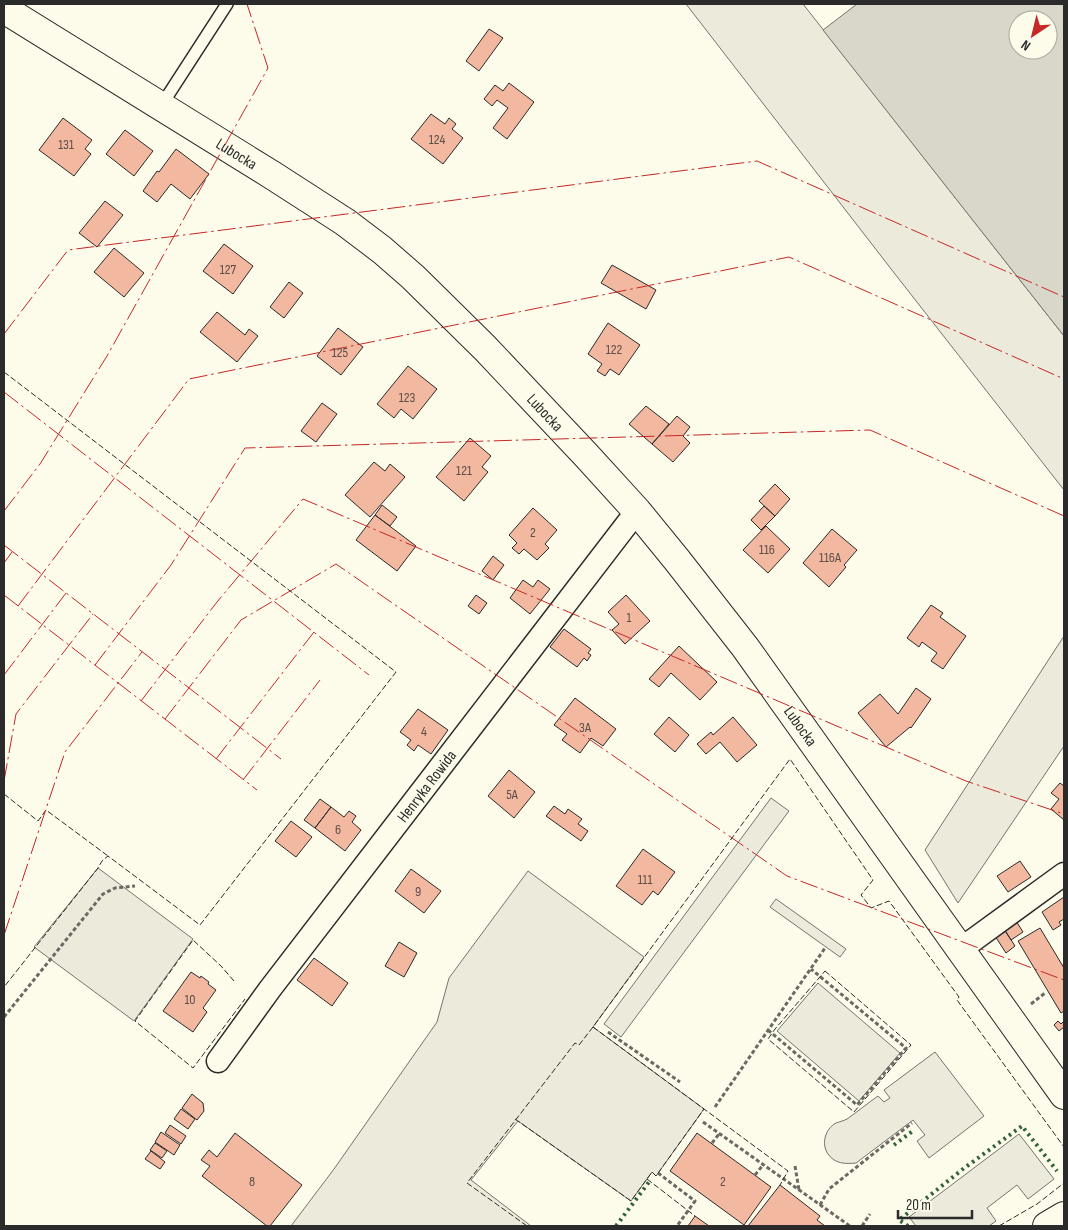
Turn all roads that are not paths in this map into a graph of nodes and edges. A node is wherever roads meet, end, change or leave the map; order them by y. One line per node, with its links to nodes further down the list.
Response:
1 (227, 4): 3 (lane)
2 (4, 9): 3 (street, Lubocka)
3 (161, 106): 4 (street, Lubocka)
4 (636, 511): 6 (street, Lubocka); 7 (street, Henryka Rowida)
5 (1064, 874): 6 (street)
6 (961, 949): 8 (street, Lubocka)
7 (218, 1061)
8 (1064, 1095)
9 (1064, 1216): 10 (street)
10 (1047, 1226)

